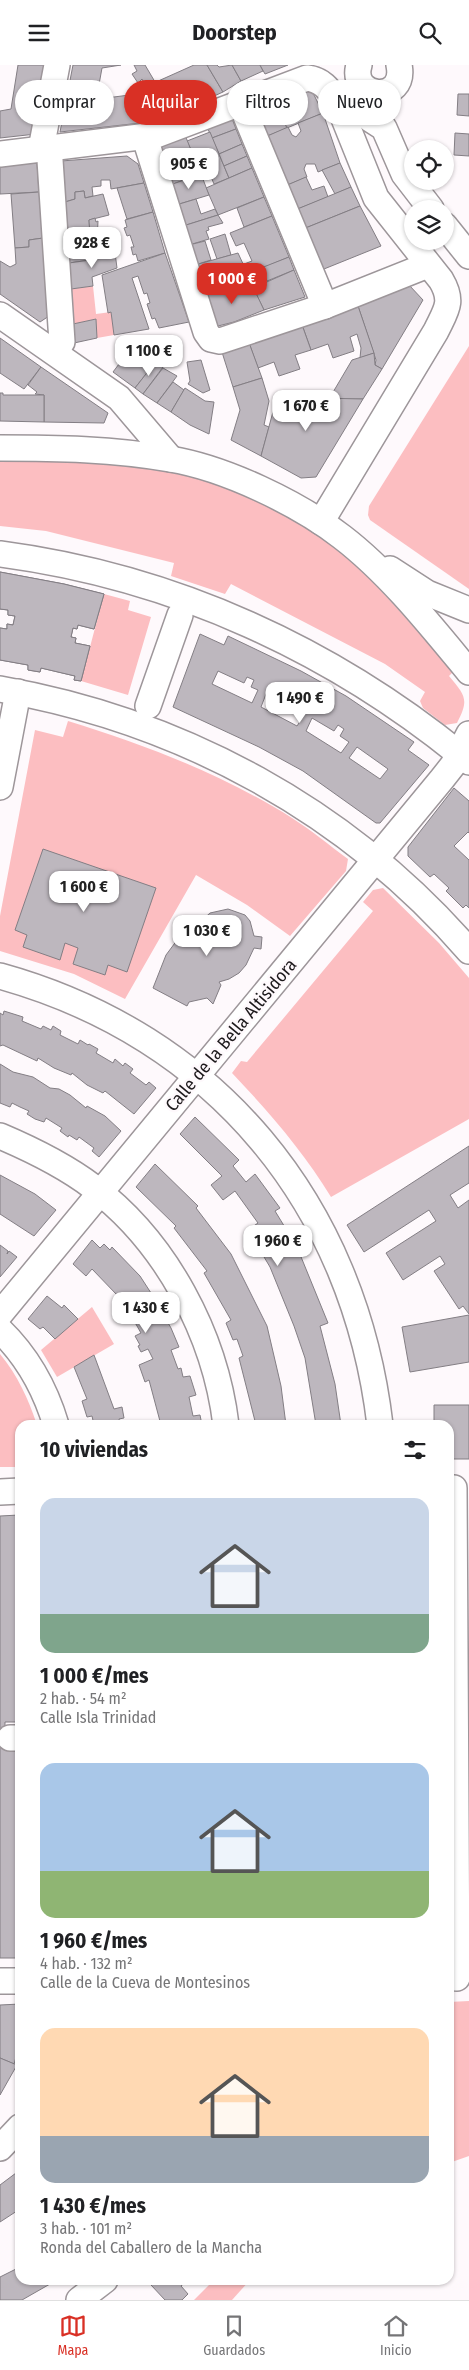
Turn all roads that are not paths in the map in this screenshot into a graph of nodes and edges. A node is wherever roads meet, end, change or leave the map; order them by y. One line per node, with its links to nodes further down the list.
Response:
1 (58, 65): 10 (street)
2 (402, 73): 3 (street); 7 (street)
3 (358, 74): 7 (street)
4 (299, 80): 14 (street)
5 (227, 109): 8 (street)
6 (250, 125): 15 (street)
7 (384, 128): 11 (street)
8 (145, 138): 10 (street); 15 (street)
9 (0, 154): 10 (street)
10 (46, 155): 17 (street)
11 (424, 200)
12 (454, 237): 13 (street)
13 (469, 256)
14 (428, 265): 15 (street); 20 (street)
15 (325, 306)
16 (0, 315): 19 (street)
17 (62, 342)
18 (0, 448): 19 (street)
19 (171, 459): 20 (street)
20 (321, 522): 21 (street)
21 (343, 538): 23 (street); 25 (street)
22 (0, 554): 28 (street)
23 (469, 610)
24 (180, 615): 27 (street)
25 (469, 672)
26 (9, 690): 29 (street); 30 (street)
27 (148, 706)
28 (466, 750): 30 (street, Calle de la Bella Altisidora)
29 (0, 787)
30 (376, 859): 31 (street); 33 (street, Calle de la Bella Altisidora)
31 (469, 951)
32 (0, 976): 33 (street)
33 (197, 1076): 35 (street, Calle de la Bella Altisidora); 40 (street)
34 (0, 1136): 35 (street)
35 (101, 1193): 36 (street, Calle de la Bella Altisidora); 39 (street)
36 (0, 1314)
37 (0, 1330): 38 (street)
38 (55, 1420)
39 (226, 1420)
40 (379, 1420)
41 (457, 1488): 44 (street)
42 (0, 1491): 43 (street)
43 (15, 1491)
44 (458, 1978)
45 (0, 1981): 46 (street)
46 (15, 1981)
47 (98, 2285): 48 (street)
48 (79, 2300)

